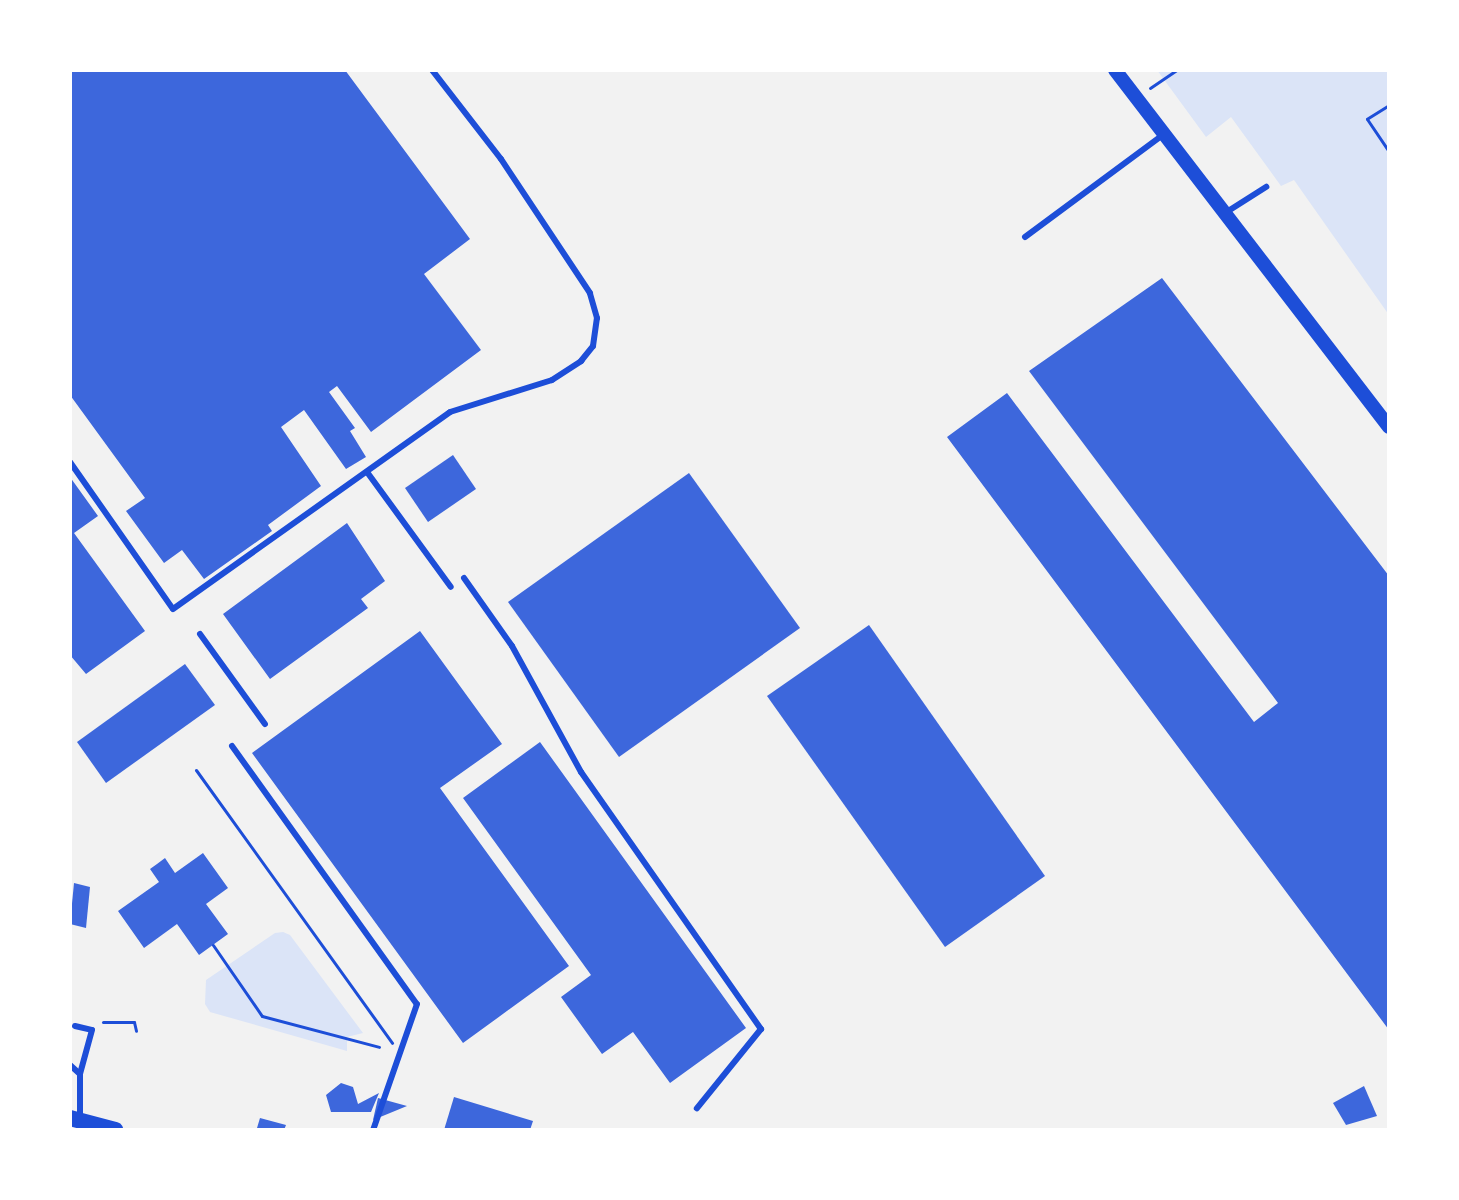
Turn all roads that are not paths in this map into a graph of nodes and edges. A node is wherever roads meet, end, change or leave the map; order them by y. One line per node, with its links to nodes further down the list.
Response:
1 (432, 70): 9 (lane)
2 (1115, 70): 3 (street)
3 (1163, 135): 5 (street); 6 (lane)
4 (1266, 187): 5 (lane)
5 (1225, 213): 7 (street)
6 (1025, 237)
7 (1389, 427)
8 (70, 462): 9 (lane)
9 (367, 472): 11 (lane)
10 (464, 578): 18 (lane)
11 (451, 587)
12 (200, 634): 13 (lane)
13 (265, 724)
14 (232, 746): 21 (lane)
15 (75, 1026): 17 (lane)
16 (70, 1065): 17 (lane)
17 (80, 1074): 19 (lane)
18 (697, 1108)
19 (75, 1120): 20 (main road)
20 (115, 1130)
21 (373, 1130)

